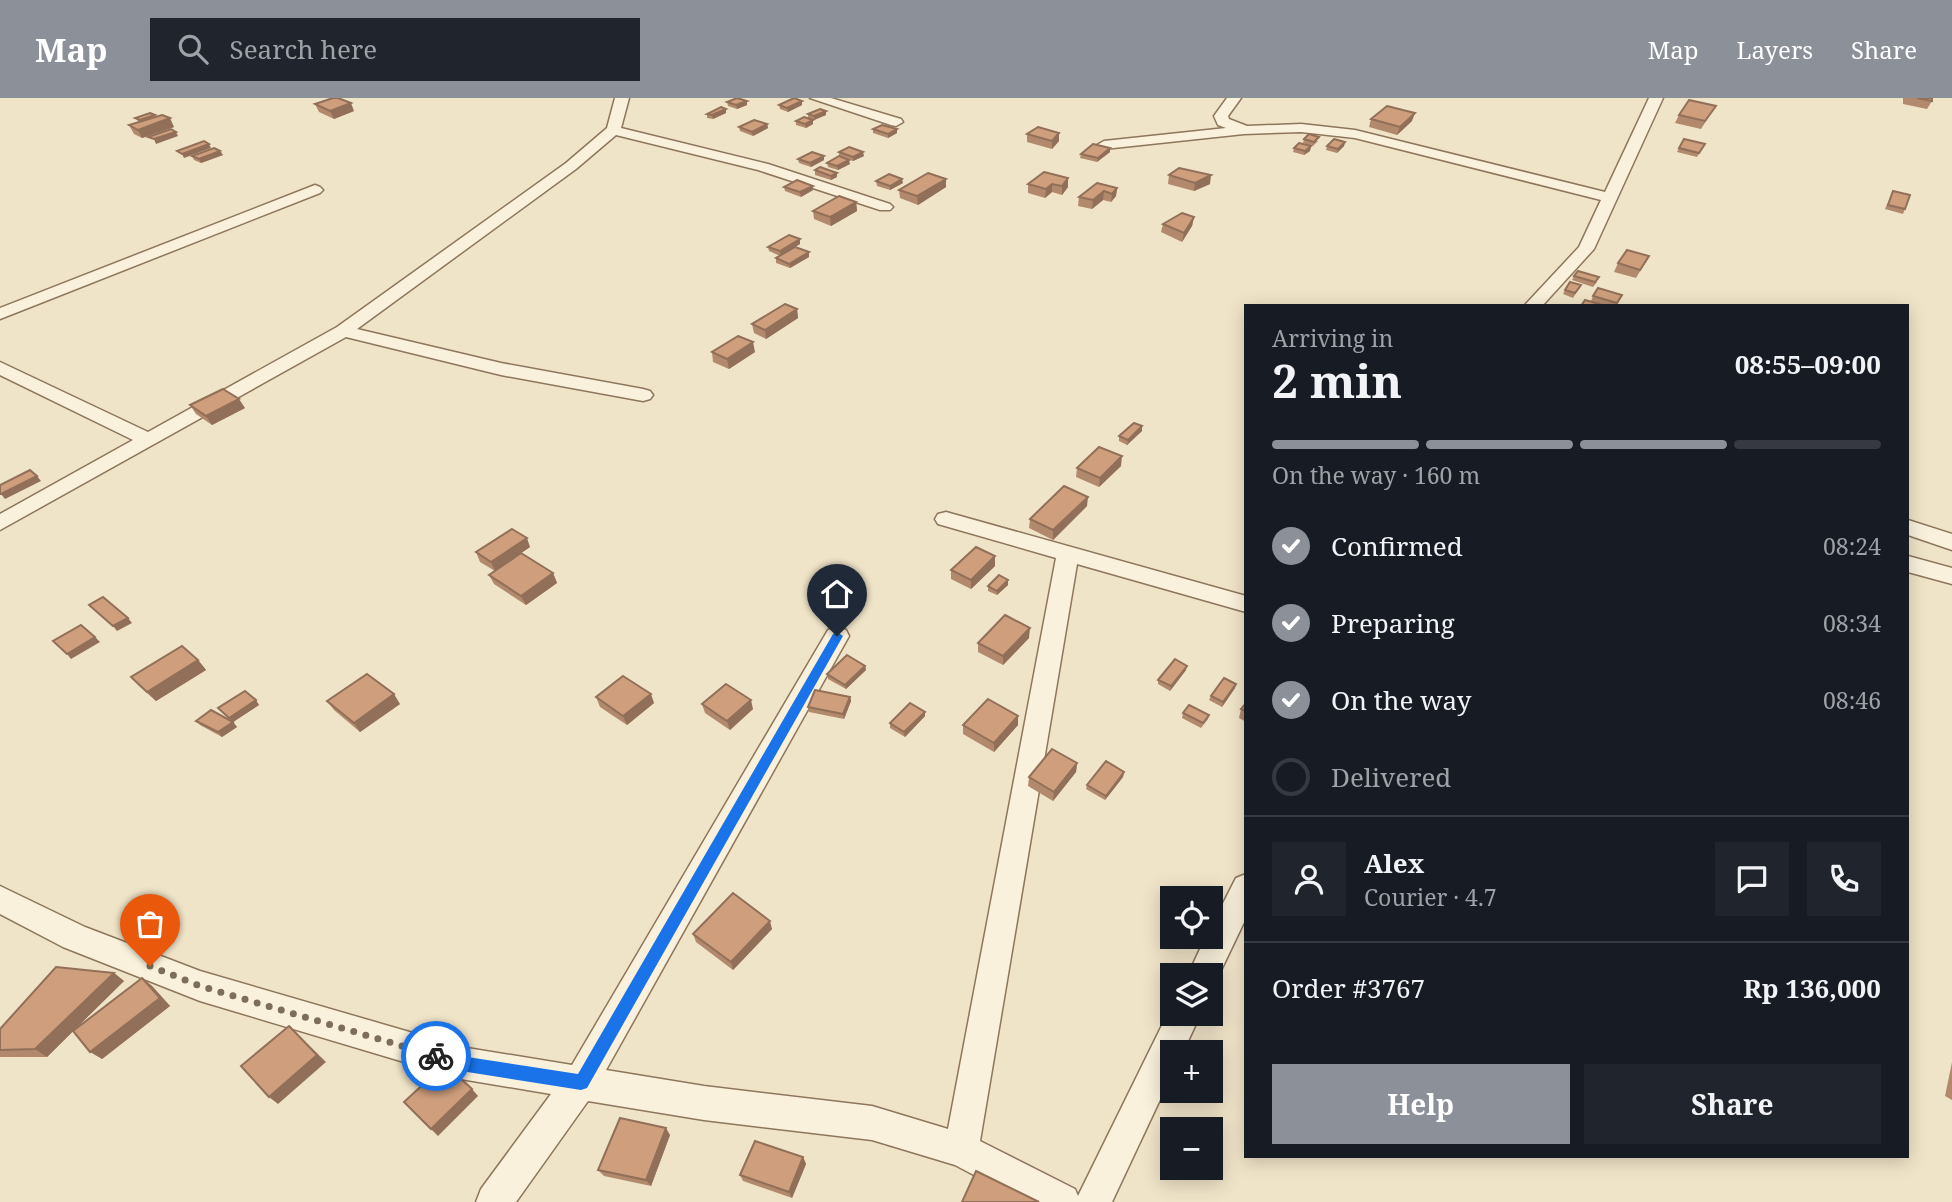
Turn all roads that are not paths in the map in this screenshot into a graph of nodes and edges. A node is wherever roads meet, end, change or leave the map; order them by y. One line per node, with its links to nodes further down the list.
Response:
1 (622, 98): 6 (street)
2 (817, 98): 5 (street)
3 (1234, 98): 7 (street)
4 (1656, 98): 10 (street)
5 (895, 122)
6 (613, 130): 11 (street); 14 (street)
7 (1245, 130): 8 (street); 10 (street)
8 (1104, 145)
9 (315, 190): 13 (street)
10 (1610, 198): 12 (street)
11 (885, 207)
12 (1535, 304)
13 (0, 314)
14 (343, 331): 16 (street); 17 (street)
15 (0, 368): 17 (street)
16 (643, 395)
17 (147, 439): 19 (street)
18 (946, 519): 22 (street)
19 (0, 523)
20 (1909, 527): 21 (street)
21 (1952, 542)
22 (1068, 553): 25 (street); 32 (street)
23 (1909, 564): 24 (street)
24 (1952, 576)
25 (1244, 603)
26 (837, 636): 31 (street)
27 (1244, 891): 29 (street)
28 (0, 899): 31 (street)
29 (1209, 963)
30 (1179, 1026): 35 (street)
31 (581, 1082): 32 (street); 33 (street)
32 (961, 1150): 34 (street)
33 (494, 1202)
34 (1062, 1202)
35 (1093, 1202)

